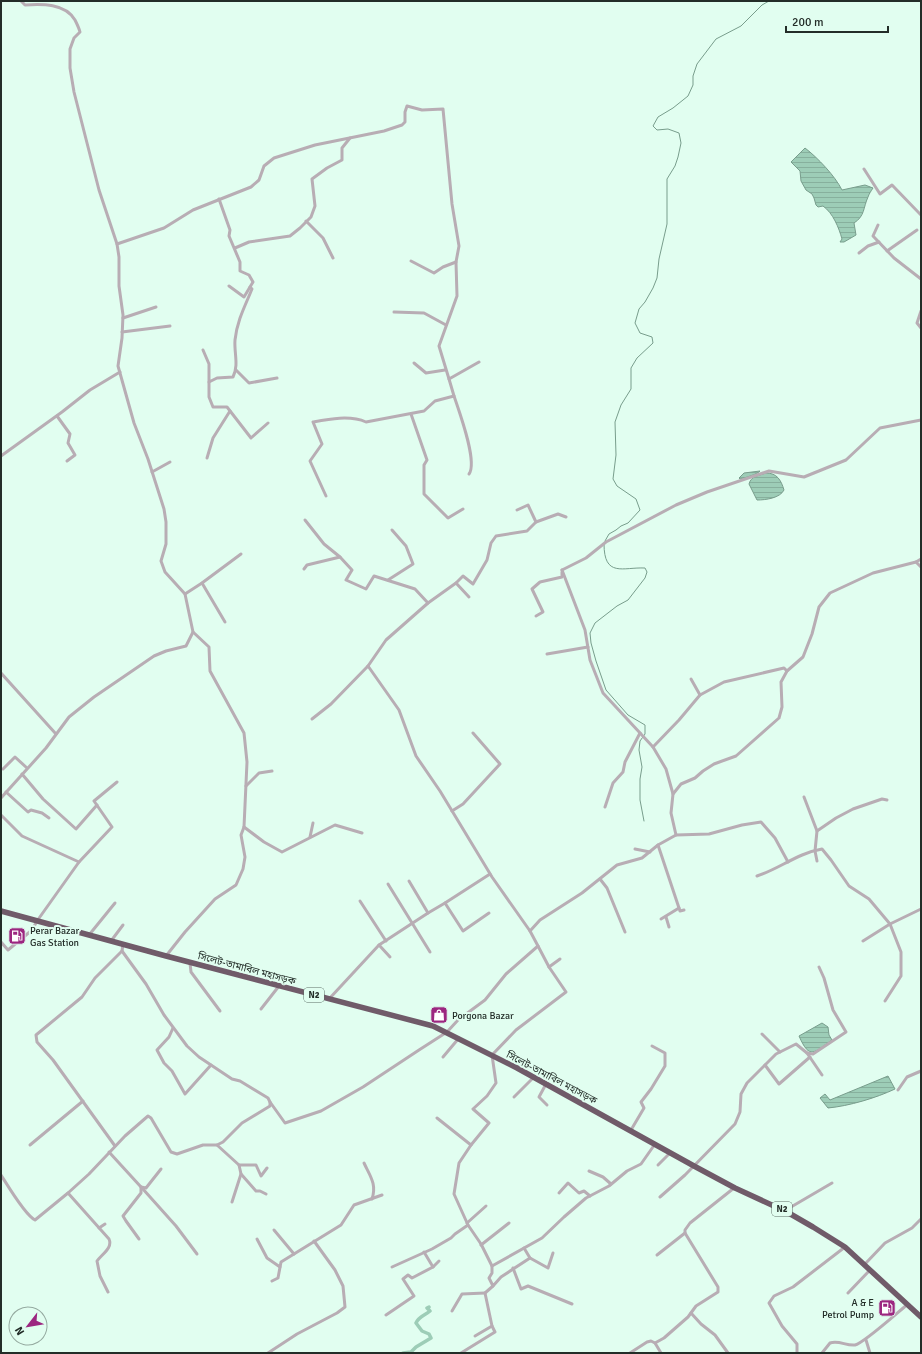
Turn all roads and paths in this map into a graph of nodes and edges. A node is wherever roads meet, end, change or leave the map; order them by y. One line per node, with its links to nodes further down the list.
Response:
1 (21, 1): 10 (street)
2 (350, 138): 4 (street); 6 (street); 16 (street)
3 (864, 169): 5 (street)
4 (219, 199): 10 (street); 11 (street)
5 (921, 215)
6 (306, 221): 11 (street); 14 (street)
7 (878, 225): 9 (street)
8 (917, 230): 12 (street)
9 (879, 242): 12 (street); 13 (street)
10 (117, 244): 23 (street)
11 (235, 248): 19 (street)
12 (887, 251): 17 (street)
13 (859, 253)
14 (333, 258)
15 (411, 261): 16 (street)
16 (456, 262): 24 (street)
17 (921, 279)
18 (229, 286): 19 (street)
19 (250, 287): 31 (street)
20 (156, 307): 23 (street)
21 (921, 311): 26 (street)
22 (394, 312): 24 (street)
23 (123, 318): 27 (street)
24 (446, 325): 32 (street)
25 (170, 326): 27 (street)
26 (921, 328)
27 (122, 332): 33 (street)
28 (203, 350): 36 (street)
29 (479, 362): 35 (street)
30 (414, 363): 32 (street)
31 (236, 370): 34 (street); 36 (street)
32 (445, 370): 35 (street)
33 (120, 372): 40 (street); 47 (street)
34 (277, 378)
35 (449, 379): 37 (street)
36 (208, 382): 38 (street)
37 (454, 396): 39 (street); 48 (street)
38 (230, 411): 42 (street); 44 (street)
39 (411, 414): 49 (street); 50 (street)
40 (57, 416): 43 (street); 45 (street)
41 (921, 420): 62 (street)
42 (268, 423)
43 (1, 456)
44 (207, 458)
45 (67, 461)
46 (170, 462): 47 (street)
47 (152, 472): 66 (street)
48 (469, 474)
49 (326, 496)
50 (463, 509)
51 (517, 510): 54 (street)
52 (566, 517): 54 (street)
53 (305, 520): 57 (street)
54 (536, 522): 65 (street)
55 (392, 530): 63 (street)
56 (241, 554): 64 (street)
57 (340, 557): 61 (street); 63 (street)
58 (921, 559): 59 (street)
59 (916, 562): 60 (street); 75 (street)
60 (921, 567)
61 (304, 569)
62 (562, 570): 69 (street); 72 (street)
63 (388, 580): 68 (street)
64 (202, 583): 66 (street); 70 (street)
65 (456, 583): 67 (street); 68 (street)
66 (185, 594): 71 (street)
67 (469, 597)
68 (428, 603): 74 (street)
69 (536, 616)
70 (225, 622)
71 (193, 632): 82 (street); 89 (street)
72 (588, 647): 73 (street); 81 (street)
73 (547, 654)
74 (368, 666): 79 (street); 97 (street)
75 (787, 671): 78 (street); 91 (street)
76 (1, 673): 82 (street)
77 (691, 679): 78 (street)
78 (700, 695): 83 (street)
79 (312, 720)
80 (473, 733): 97 (street)
81 (640, 733): 83 (street); 96 (street)
82 (56, 734): 84 (street)
83 (653, 747): 91 (street)
84 (27, 768): 85 (street); 87 (street)
85 (3, 769)
86 (272, 771): 89 (street)
87 (22, 774): 90 (street); 95 (street)
88 (117, 782): 95 (street)
89 (246, 786): 101 (street)
90 (6, 792): 92 (street); 99 (street)
91 (673, 794): 104 (street)
92 (1, 798)
93 (804, 798): 102 (street)
94 (887, 800): 102 (street)
95 (97, 805): 111 (street)
96 (605, 807)
97 (452, 811): 113 (street)
98 (1, 815): 111 (street)
99 (49, 818)
100 (313, 823): 105 (street)
101 (244, 827): 105 (street); 146 (street)
102 (817, 831): 108 (street)
103 (362, 833): 105 (street)
104 (676, 835): 106 (street); 112 (street)
105 (310, 837)
106 (658, 845): 109 (street); 121 (street)
107 (636, 849): 109 (street)
108 (815, 851): 110 (street); 112 (street); 132 (street)
109 (650, 852): 115 (street)
110 (817, 861)
111 (79, 862): 129 (street)
112 (788, 862): 114 (street)
113 (490, 874): 120 (street); 134 (street)
114 (757, 876)
115 (600, 879): 134 (street); 135 (street)
116 (408, 881): 125 (street)
117 (388, 884): 130 (street)
118 (360, 901): 138 (street)
119 (116, 903): 136 (street)
120 (445, 903): 125 (street); 126 (street)
121 (679, 908): 123 (street); 127 (street)
122 (921, 909): 132 (street)
123 (684, 910)
124 (1, 911): 129 (highway, সিলেট-তামাবিল মহাসড়ক / N2)
125 (428, 913): 130 (street)
126 (489, 913)
127 (666, 916): 128 (street); 133 (street)
128 (661, 919)
129 (36, 921): 136 (highway, সিলেট-তামাবিল মহাসড়ক / N2); 140 (street)
130 (413, 923): 138 (street); 145 (street)
131 (123, 924): 137 (street)
132 (890, 924): 139 (street); 154 (street)
133 (669, 927)
134 (530, 930): 143 (street)
135 (625, 932)
136 (89, 935): 137 (highway, সিলেট-তামাবিল মহাসড়ক / N2)
137 (111, 941): 141 (highway, সিলেট-তামাবিল মহাসড়ক / N2)
138 (386, 941): 142 (street)
139 (863, 941)
140 (1, 942)
141 (122, 944): 144 (street); 146 (highway, সিলেট-তামাবিল মহাসড়ক / N2)
142 (380, 945): 147 (street); 153 (street)
143 (538, 946): 150 (street); 158 (street)
144 (122, 951): 157 (street); 175 (street)
145 (430, 952)
146 (166, 956): 149 (highway, সিলেট-তামাবিল মহাসড়ক / N2)
147 (390, 957)
148 (560, 959): 150 (street)
149 (190, 962): 152 (highway, সিলেট-তামাবিল মহাসড়ক / N2); 156 (street)
150 (549, 967): 164 (street)
151 (819, 967): 163 (street)
152 (279, 986): 153 (highway, সিলেট-তামাবিল মহাসড়ক / N2); 155 (street)
153 (329, 999): 158 (highway, সিলেট-তামাবিল মহাসড়ক / N2)
154 (885, 1001)
155 (261, 1009)
156 (220, 1011)
157 (174, 1028): 167 (street); 167 (street)
158 (447, 1032): 160 (highway, সিলেট-তামাবিল মহাসড়ক / N2); 176 (street)
159 (762, 1034): 162 (street)
160 (459, 1038): 164 (highway, সিলেট-তামাবিল মহাসড়ক / N2); 165 (street)
161 (652, 1046): 179 (street)
162 (780, 1052): 163 (street); 168 (street)
163 (807, 1053): 166 (street)
164 (492, 1055): 171 (highway, সিলেট-তামাবিল মহাসড়ক / N2); 183 (street)
165 (443, 1057)
166 (810, 1057): 168 (street); 170 (street)
167 (211, 1065): 176 (street)
168 (765, 1065): 190 (street)
169 (921, 1071): 173 (street)
170 (822, 1075)
171 (534, 1077): 172 (highway, সিলেট-তামাবিল মহাসড়ক / N2); 174 (street)
172 (546, 1084): 177 (street); 179 (highway, সিলেট-তামাবিল মহাসড়ক / N2)
173 (898, 1090)
174 (514, 1097)
175 (83, 1101): 181 (street); 184 (street)
176 (270, 1102): 182 (street)
177 (547, 1105)
178 (437, 1118): 183 (street)
179 (628, 1129): 180 (highway, N2)
180 (655, 1144): 186 (highway, N2); 197 (street)
181 (30, 1145)
182 (217, 1145): 184 (street); 189 (street)
183 (471, 1145): 213 (street)
184 (115, 1146): 185 (street)
185 (109, 1152): 198 (street); 200 (street)
186 (670, 1153): 188 (street); 190 (highway, N2)
187 (364, 1163): 206 (street)
188 (658, 1165)
189 (239, 1166): 191 (street); 194 (street)
190 (694, 1166): 199 (highway, N2); 205 (street)
191 (267, 1168)
192 (161, 1169): 198 (street)
193 (589, 1171): 197 (street)
194 (241, 1174): 202 (street); 207 (street)
195 (1, 1176): 200 (street)
196 (832, 1183): 209 (street)
197 (611, 1184): 204 (street)
198 (141, 1187): 217 (street); 225 (street)
199 (735, 1188): 209 (highway, N2); 216 (street)
200 (68, 1193): 214 (street)
201 (559, 1193): 204 (street)
202 (266, 1194)
203 (382, 1194): 206 (street)
204 (590, 1196): 222 (street)
205 (660, 1197)
206 (372, 1199): 219 (street)
207 (232, 1202)
208 (486, 1206): 213 (street)
209 (787, 1212): 221 (highway, N2)
210 (921, 1219): 230 (street)
211 (509, 1223): 220 (street)
212 (105, 1224): 214 (street)
213 (467, 1224): 220 (street); 223 (street)
214 (99, 1228): 239 (street)
215 (274, 1230): 226 (street)
216 (685, 1233): 227 (street); 245 (street)
217 (139, 1239)
218 (257, 1239): 232 (street)
219 (314, 1241): 226 (street); 253 (street)
220 (482, 1245): 231 (street)
221 (845, 1247): 230 (highway, N2); 258 (street)
222 (524, 1248): 228 (street); 231 (street)
223 (424, 1252): 233 (street); 234 (street)
224 (553, 1253): 228 (street)
225 (197, 1254)
226 (294, 1254): 232 (street)
227 (657, 1255)
228 (530, 1258): 235 (street)
229 (439, 1261): 234 (street)
230 (865, 1264): 236 (highway, N2)
231 (492, 1266): 238 (street)
232 (280, 1267): 237 (street)
233 (392, 1267)
234 (433, 1267): 246 (street)
235 (514, 1268): 238 (street); 242 (street)
236 (870, 1270): 241 (street); 243 (highway, N2)
237 (272, 1281)
238 (493, 1286): 240 (street)
239 (108, 1292)
240 (485, 1293): 244 (street); 248 (street)
241 (848, 1293)
242 (572, 1304)
243 (908, 1304): 247 (highway, N2); 250 (street)
244 (452, 1311)
245 (691, 1313): 251 (street); 257 (street)
246 (386, 1315)
247 (921, 1317)
248 (492, 1326): 249 (street); 252 (street)
249 (475, 1336)
250 (866, 1340): 259 (street); 260 (street)
251 (655, 1343): 255 (street); 256 (street)
252 (468, 1352): 254 (street)
253 (268, 1353)
254 (461, 1353)
255 (630, 1353)
256 (661, 1353)
257 (728, 1353)
258 (797, 1353)
259 (822, 1353)
260 (870, 1353)

